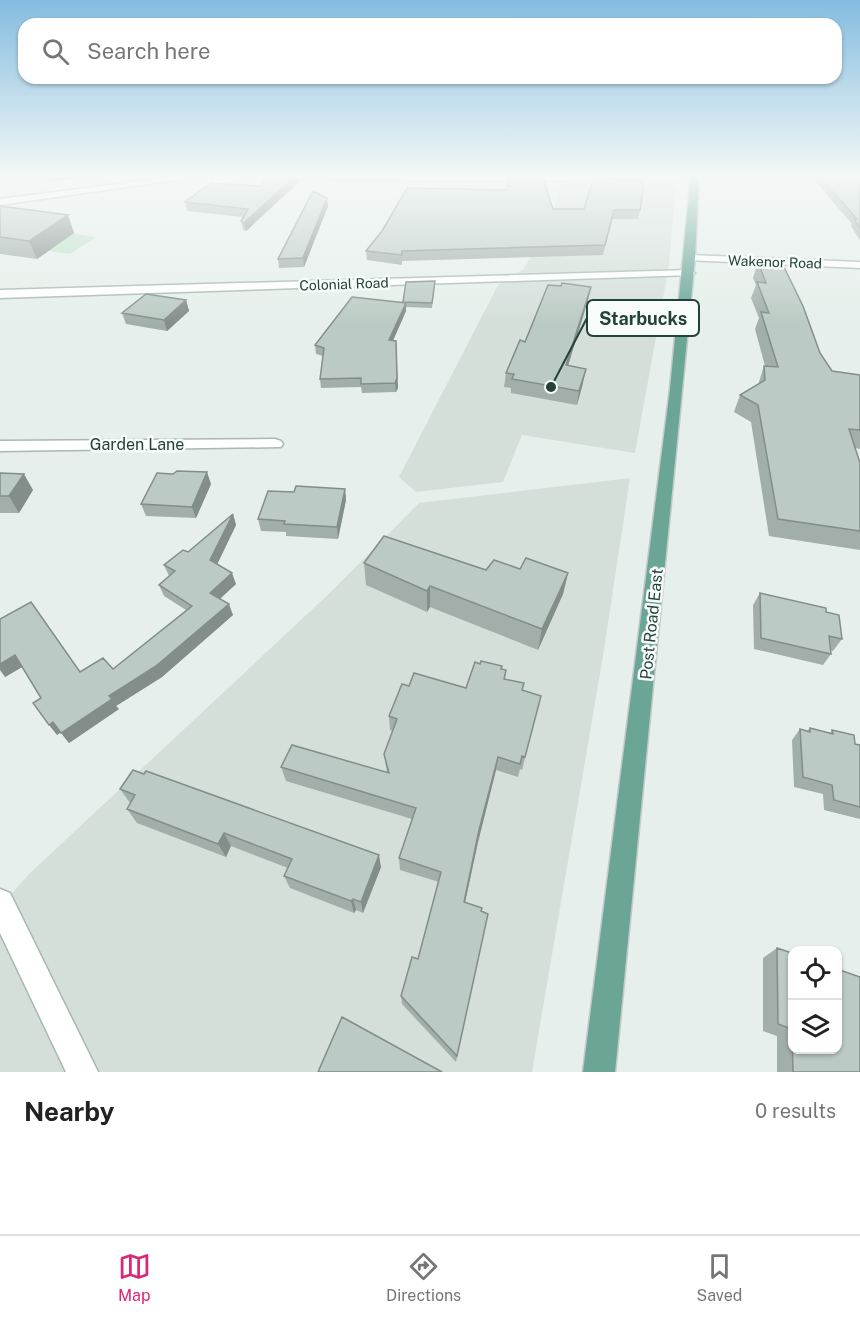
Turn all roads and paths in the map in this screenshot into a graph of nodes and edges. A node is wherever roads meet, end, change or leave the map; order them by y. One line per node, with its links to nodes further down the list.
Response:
1 (692, 225): 3 (main road, Post Road East)
2 (860, 265): 3 (street, Wakenor Road)
3 (689, 266): 4 (street, Colonial Road); 9 (main road, Post Road East)
4 (0, 294)
5 (275, 444): 6 (street, Garden Lane)
6 (0, 446)
7 (0, 903): 8 (street)
8 (82, 1072)
9 (599, 1072)

